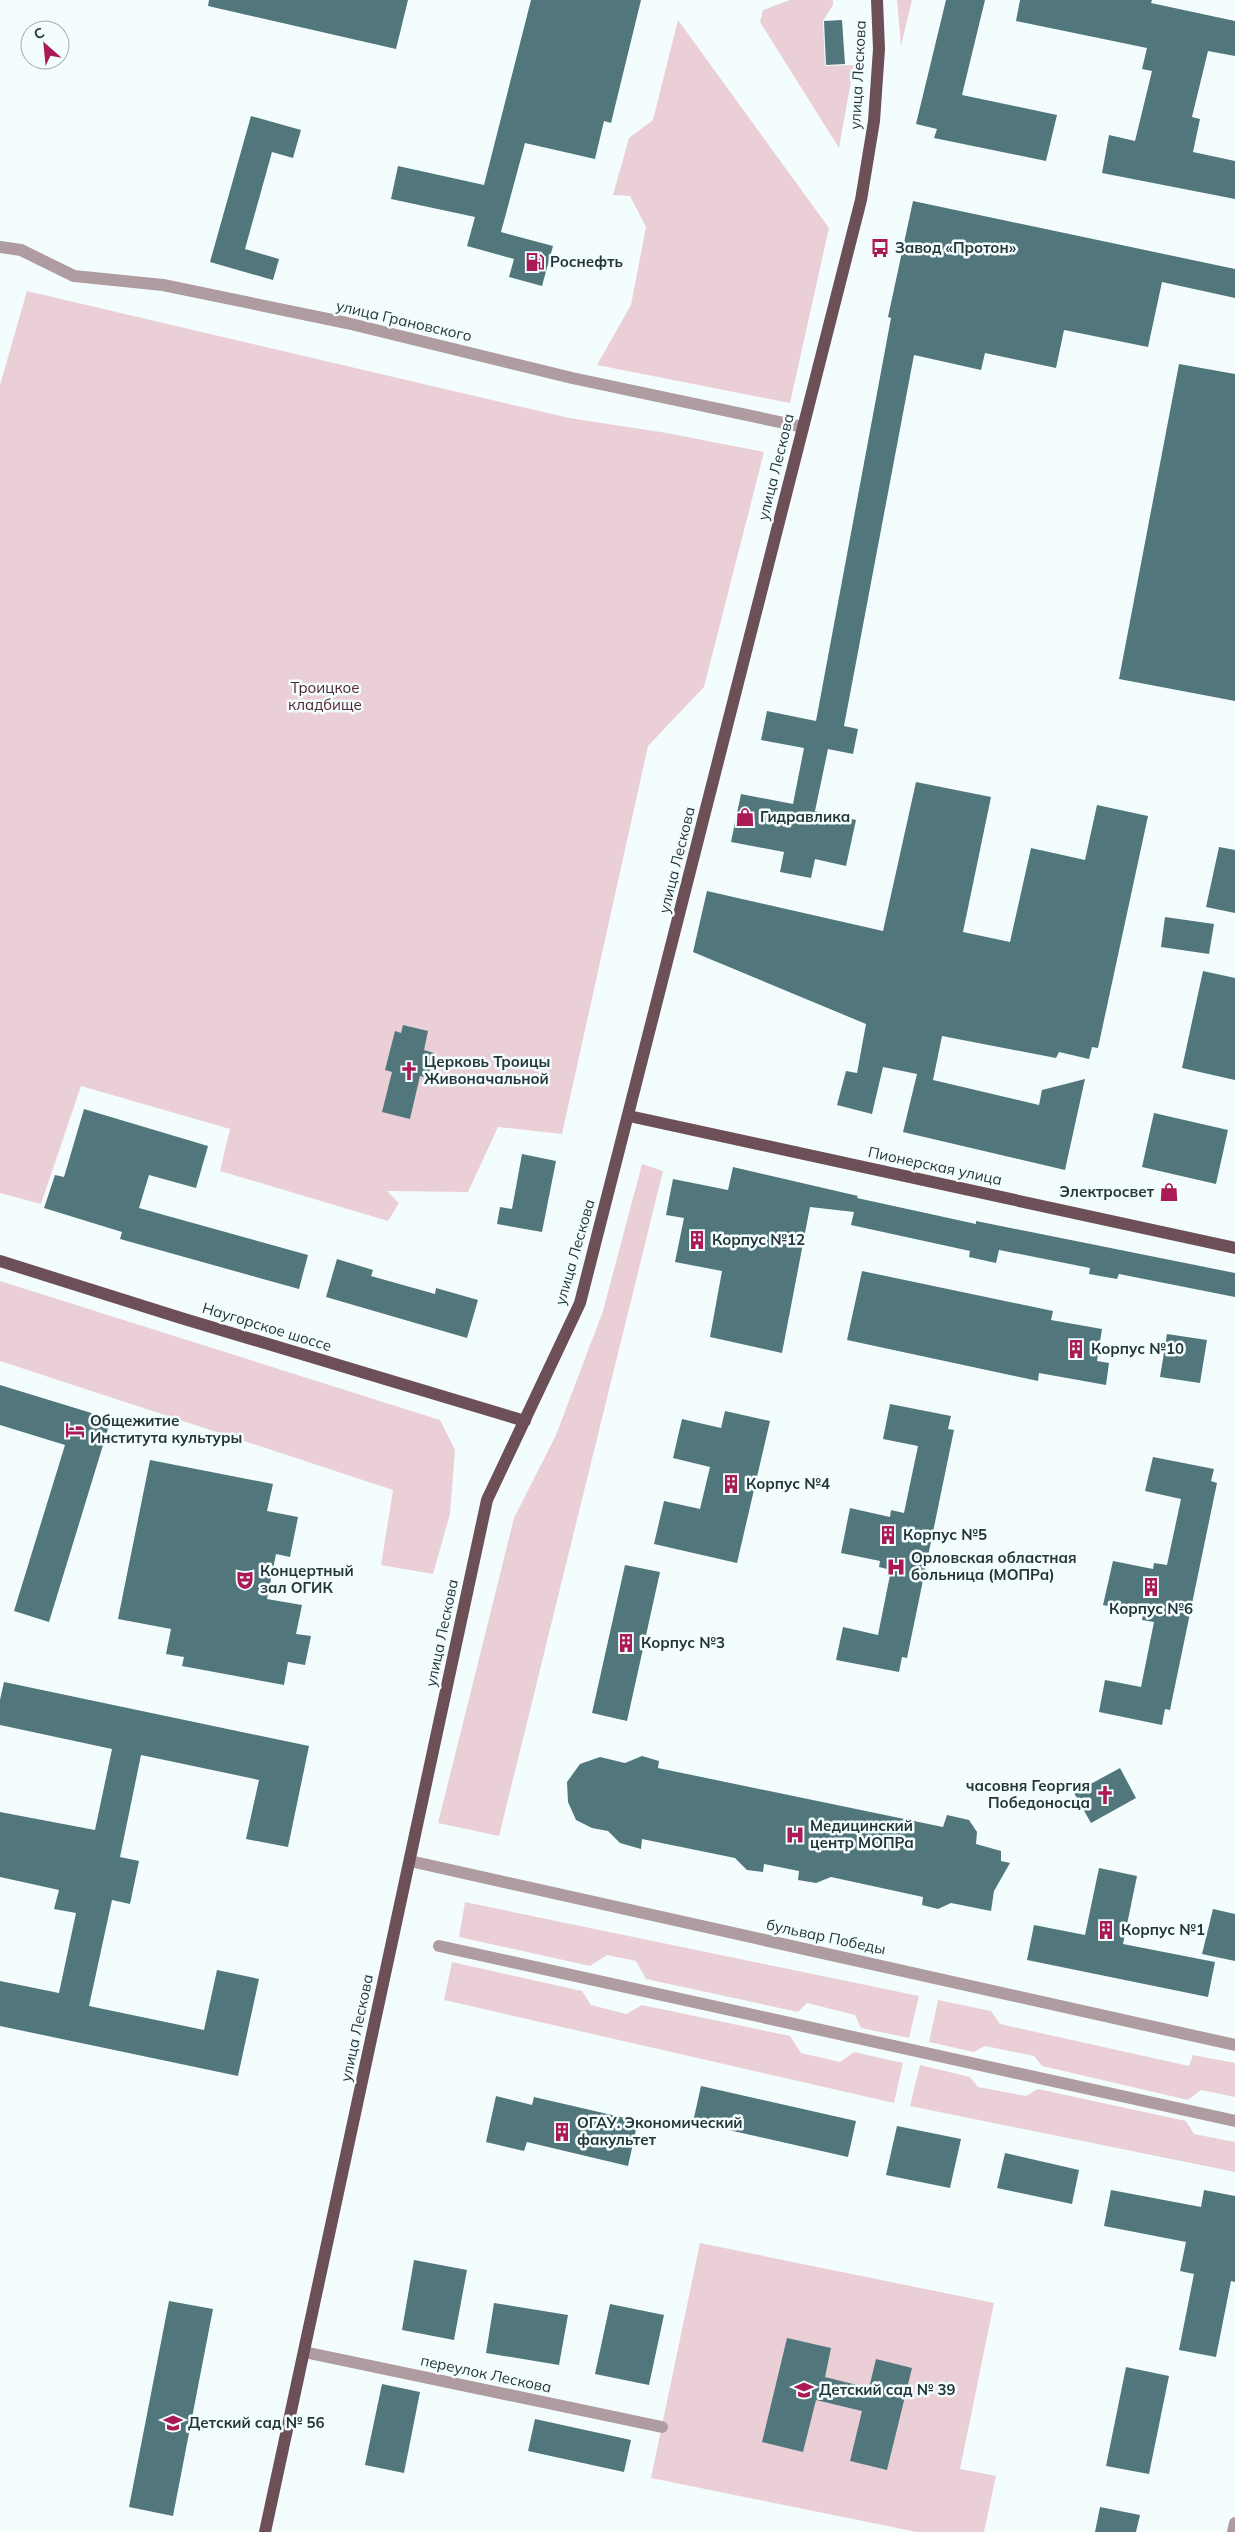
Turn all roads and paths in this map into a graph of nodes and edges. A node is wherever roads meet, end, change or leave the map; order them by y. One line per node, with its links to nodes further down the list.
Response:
1 (877, 0): 3 (main road, улица Лескова)
2 (0, 248): 3 (street, улица Грановского)
3 (803, 427): 4 (main road, улица Лескова)
4 (629, 1116): 5 (main road, Пионерская улица); 7 (main road, улица Лескова)
5 (1235, 1248)
6 (0, 1261): 7 (main road, Наугорское шоссе)
7 (525, 1421): 8 (main road, улица Лескова)
8 (410, 1860): 10 (street, бульвар Победы); 12 (main road, улица Лескова)
9 (439, 1946): 11 (street)
10 (1235, 2045)
11 (1235, 2121)
12 (304, 2352): 13 (street, переулок Лескова); 15 (main road, улица Лескова)
13 (662, 2427)
14 (1235, 2523): 16 (street)
15 (265, 2532)
16 (1233, 2532)

